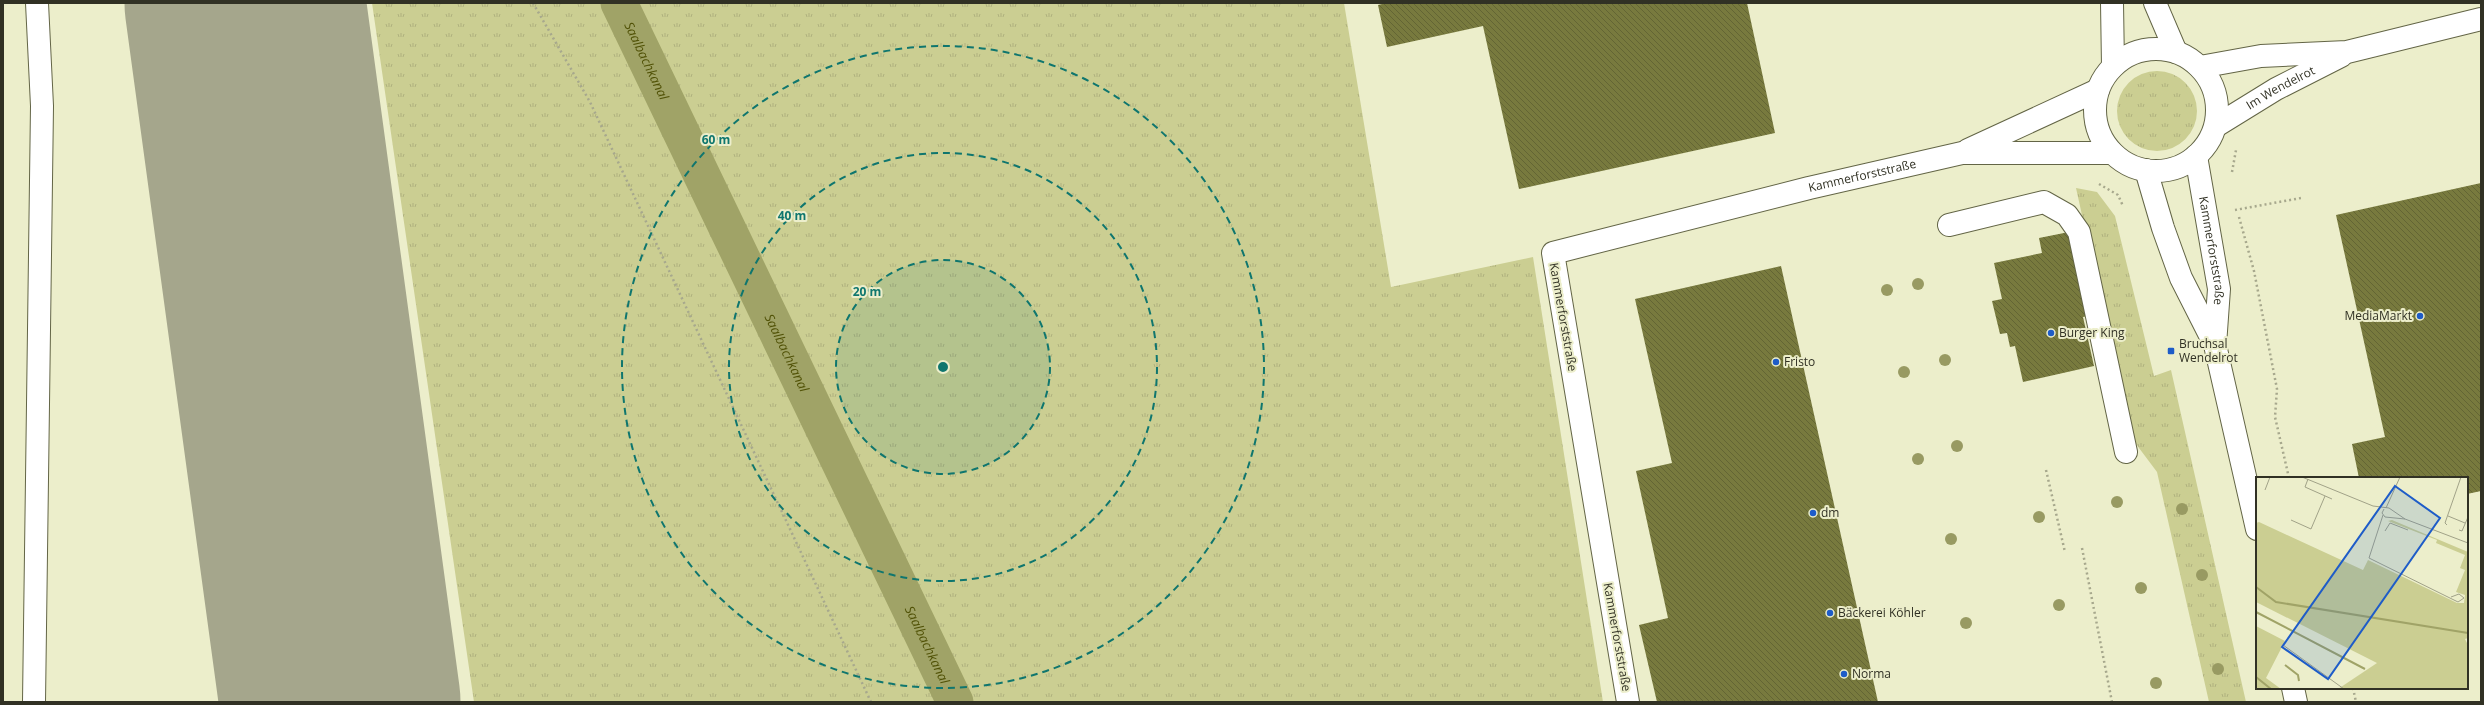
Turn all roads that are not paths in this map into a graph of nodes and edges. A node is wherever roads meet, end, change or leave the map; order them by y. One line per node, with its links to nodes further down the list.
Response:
1 (37, 3): 20 (street)
2 (2112, 3): 7 (street)
3 (2155, 3): 5 (street)
4 (2481, 19): 6 (street, Im Wendelrot)
5 (2176, 52): 7 (street); 8 (street)
6 (2347, 52): 8 (street, Im Wendelrot); 10 (street, Im Wendelrot)
7 (2113, 66): 9 (street)
8 (2200, 67): 10 (street)
9 (2098, 90): 11 (street, Kammerforststraße); 12 (street)
10 (2216, 126): 13 (street)
11 (1962, 153): 12 (street, Kammerforststraße); 21 (street, Kammerforststraße)
12 (2112, 153): 14 (street)
13 (2196, 156): 14 (street); 16 (street, Kammerforststraße)
14 (2146, 170): 16 (street, Kammerforststraße)
15 (1949, 225): 17 (street)
16 (2215, 345): 18 (street, Kammerforststraße)
17 (2126, 452)
18 (2256, 525)
19 (2293, 689): 22 (street)
20 (34, 702)
21 (1628, 702)
22 (2296, 702)

